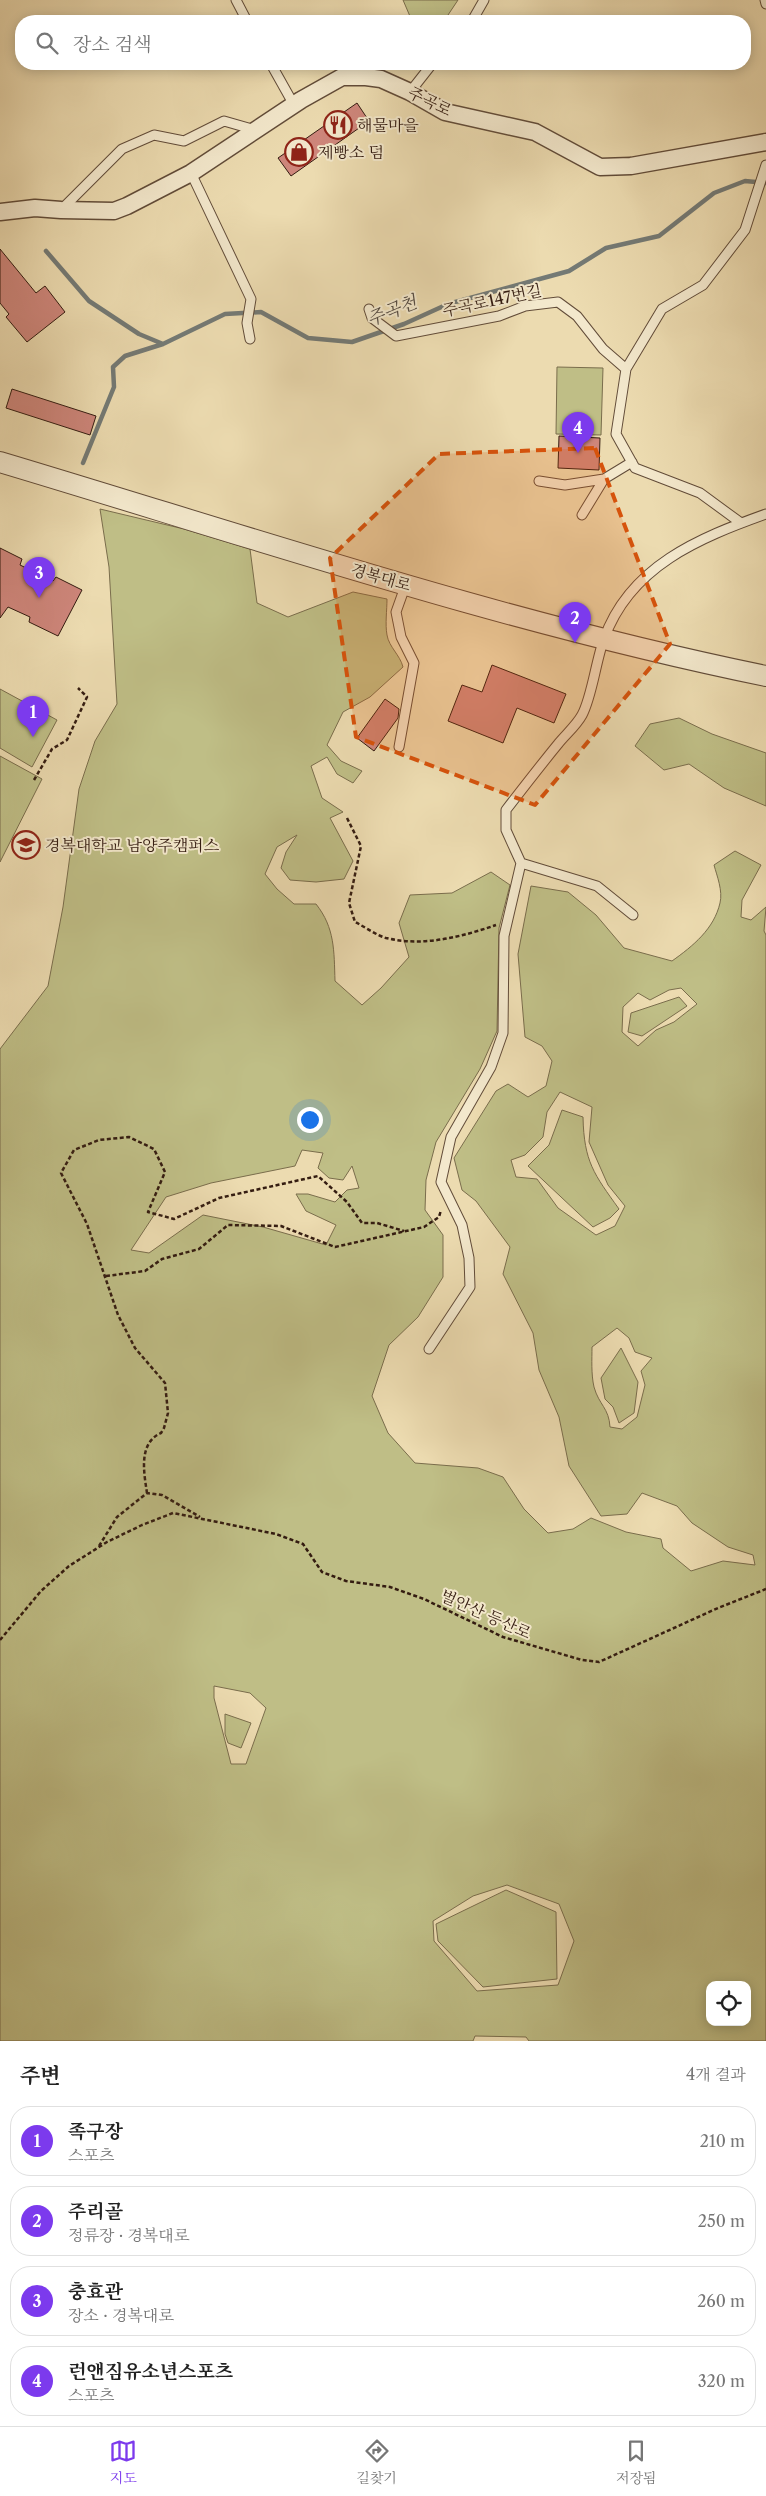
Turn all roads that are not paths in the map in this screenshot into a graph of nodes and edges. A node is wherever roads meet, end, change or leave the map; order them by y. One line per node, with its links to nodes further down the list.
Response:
1 (236, 0): 5 (lane)
2 (484, 0): 6 (lane)
3 (764, 0): 4 (lane)
4 (766, 4)
5 (244, 15)
6 (475, 15)
7 (274, 70): 10 (lane)
8 (427, 70): 9 (lane)
9 (410, 92): 10 (street, 주곡로); 12 (street, 주곡로)
10 (294, 106): 11 (street, 주곡로)
11 (255, 130): 14 (street, 주곡로); 15 (lane)
12 (766, 142)
13 (765, 168): 19 (lane)
14 (191, 172): 15 (street, 주곡로); 18 (lane)
15 (60, 210): 16 (street, 주곡로)
16 (0, 212)
17 (369, 309): 19 (lane, 주곡로147번길)
18 (250, 339)
19 (626, 369): 21 (lane)
20 (0, 462): 27 (street, 경복대로)
21 (632, 462): 22 (lane); 26 (lane)
22 (604, 479): 23 (lane); 25 (lane)
23 (539, 481)
24 (766, 514): 26 (lane)
25 (582, 516)
26 (740, 523): 28 (lane)
27 (406, 584): 28 (street, 경복대로); 30 (lane)
28 (603, 640): 29 (street, 경복대로); 31 (lane)
29 (766, 676)
30 (399, 747)
31 (521, 863): 32 (lane); 33 (lane)
32 (633, 915)
33 (429, 1348)

